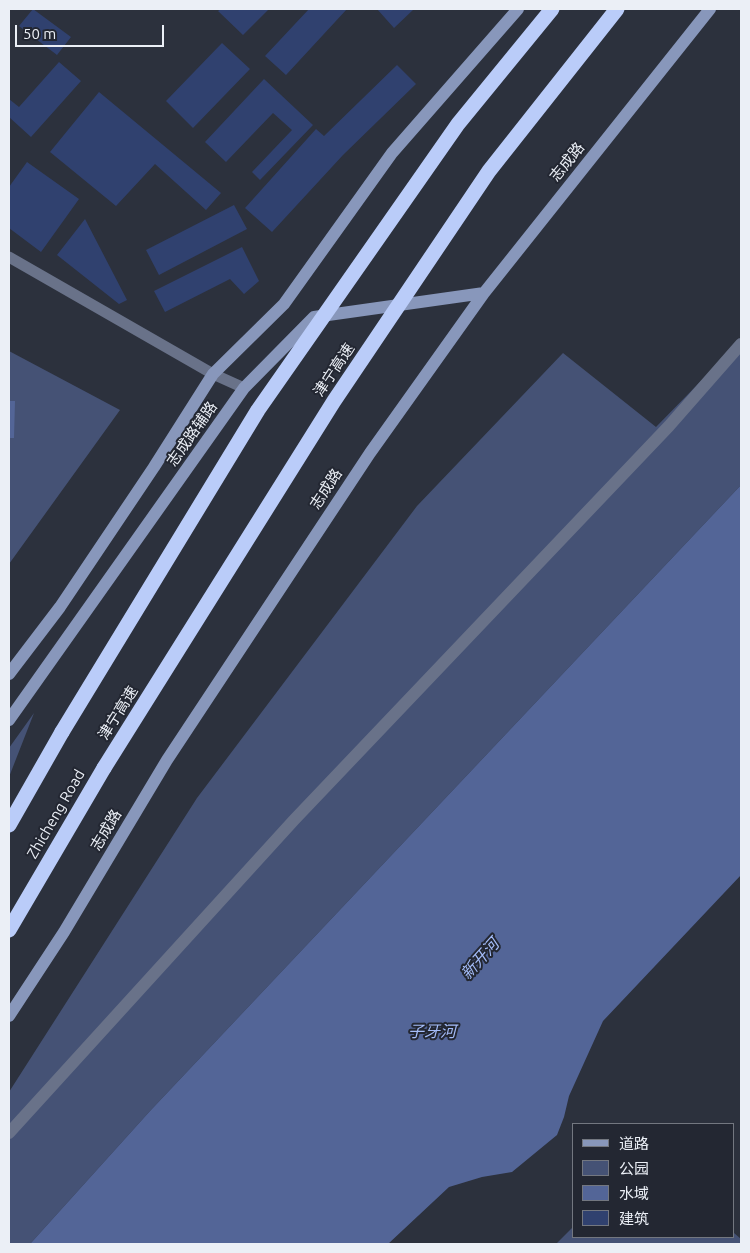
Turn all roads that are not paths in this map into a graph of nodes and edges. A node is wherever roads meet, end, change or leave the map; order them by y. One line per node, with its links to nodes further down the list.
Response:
1 (518, 9): 8 (street)
2 (552, 9): 13 (highway, bridge)
3 (618, 9): 12 (highway, 津宁高速, bridge)
4 (710, 9): 6 (street, 志成路)
5 (9, 257): 8 (lane)
6 (484, 293): 9 (street, 志成路辅路); 15 (street, 志成路)
7 (741, 344): 16 (street)
8 (213, 374): 9 (lane); 10 (street)
9 (244, 388): 11 (street, 志成路辅路)
10 (9, 674)
11 (9, 720)
12 (104, 768): 14 (highway, Zhicheng Road)
13 (9, 825)
14 (9, 930)
15 (9, 1016)
16 (9, 1133)

